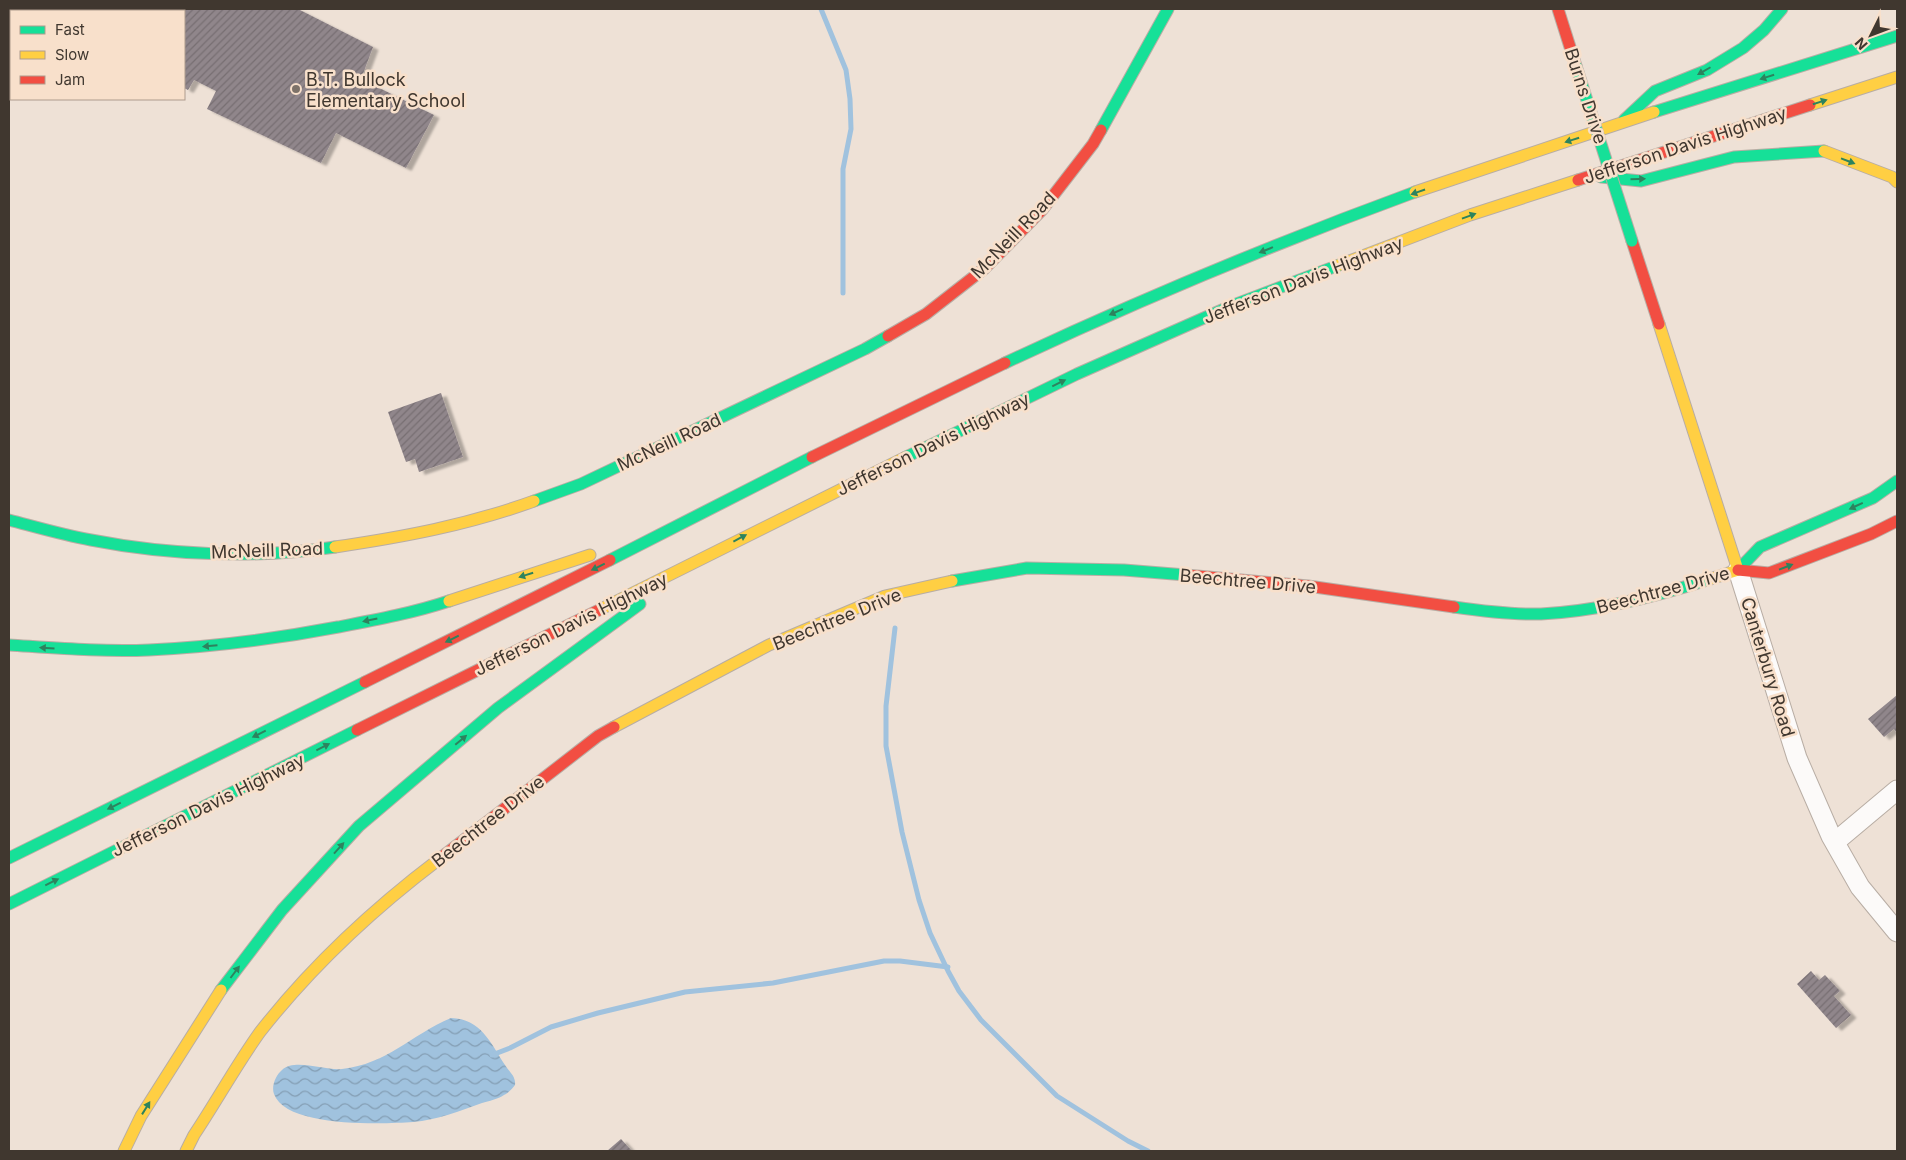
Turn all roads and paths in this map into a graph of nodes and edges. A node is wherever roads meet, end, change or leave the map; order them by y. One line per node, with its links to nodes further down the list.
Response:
1 (1168, 9): 11 (main road, McNeill Road)
2 (1558, 9): 9 (main road, Burns Drive, bridge)
3 (1782, 9): 6 (main road, one-way to 6)
4 (1897, 36): 6 (main road, one-way to 6)
5 (1897, 77): 7 (main road, Jefferson Davis Highway, one-way to 5)
6 (1618, 125): 13 (main road, one-way to 13)
7 (1590, 176): 8 (main road, one-way to 8); 14 (main road, Jefferson Davis Highway, one-way to 7)
8 (1897, 182)
9 (1632, 241): 15 (main road, Canterbury Road)
10 (1897, 482): 15 (main road, one-way to 15)
11 (9, 520)
12 (1897, 521): 15 (main road, one-way to 12)
13 (673, 529): 16 (main road, one-way to 16); 19 (main road, one-way to 19)
14 (697, 561): 20 (main road, Jefferson Davis Highway, one-way to 14); 22 (main road, one-way to 14)
15 (1738, 570): 18 (street, Canterbury Road); 23 (main road, Beechtree Drive)
16 (9, 645)
17 (1897, 790): 18 (street)
18 (1835, 842): 21 (street, Canterbury Road)
19 (9, 858)
20 (9, 904)
21 (1897, 932)
22 (124, 1151)
23 (186, 1151)

